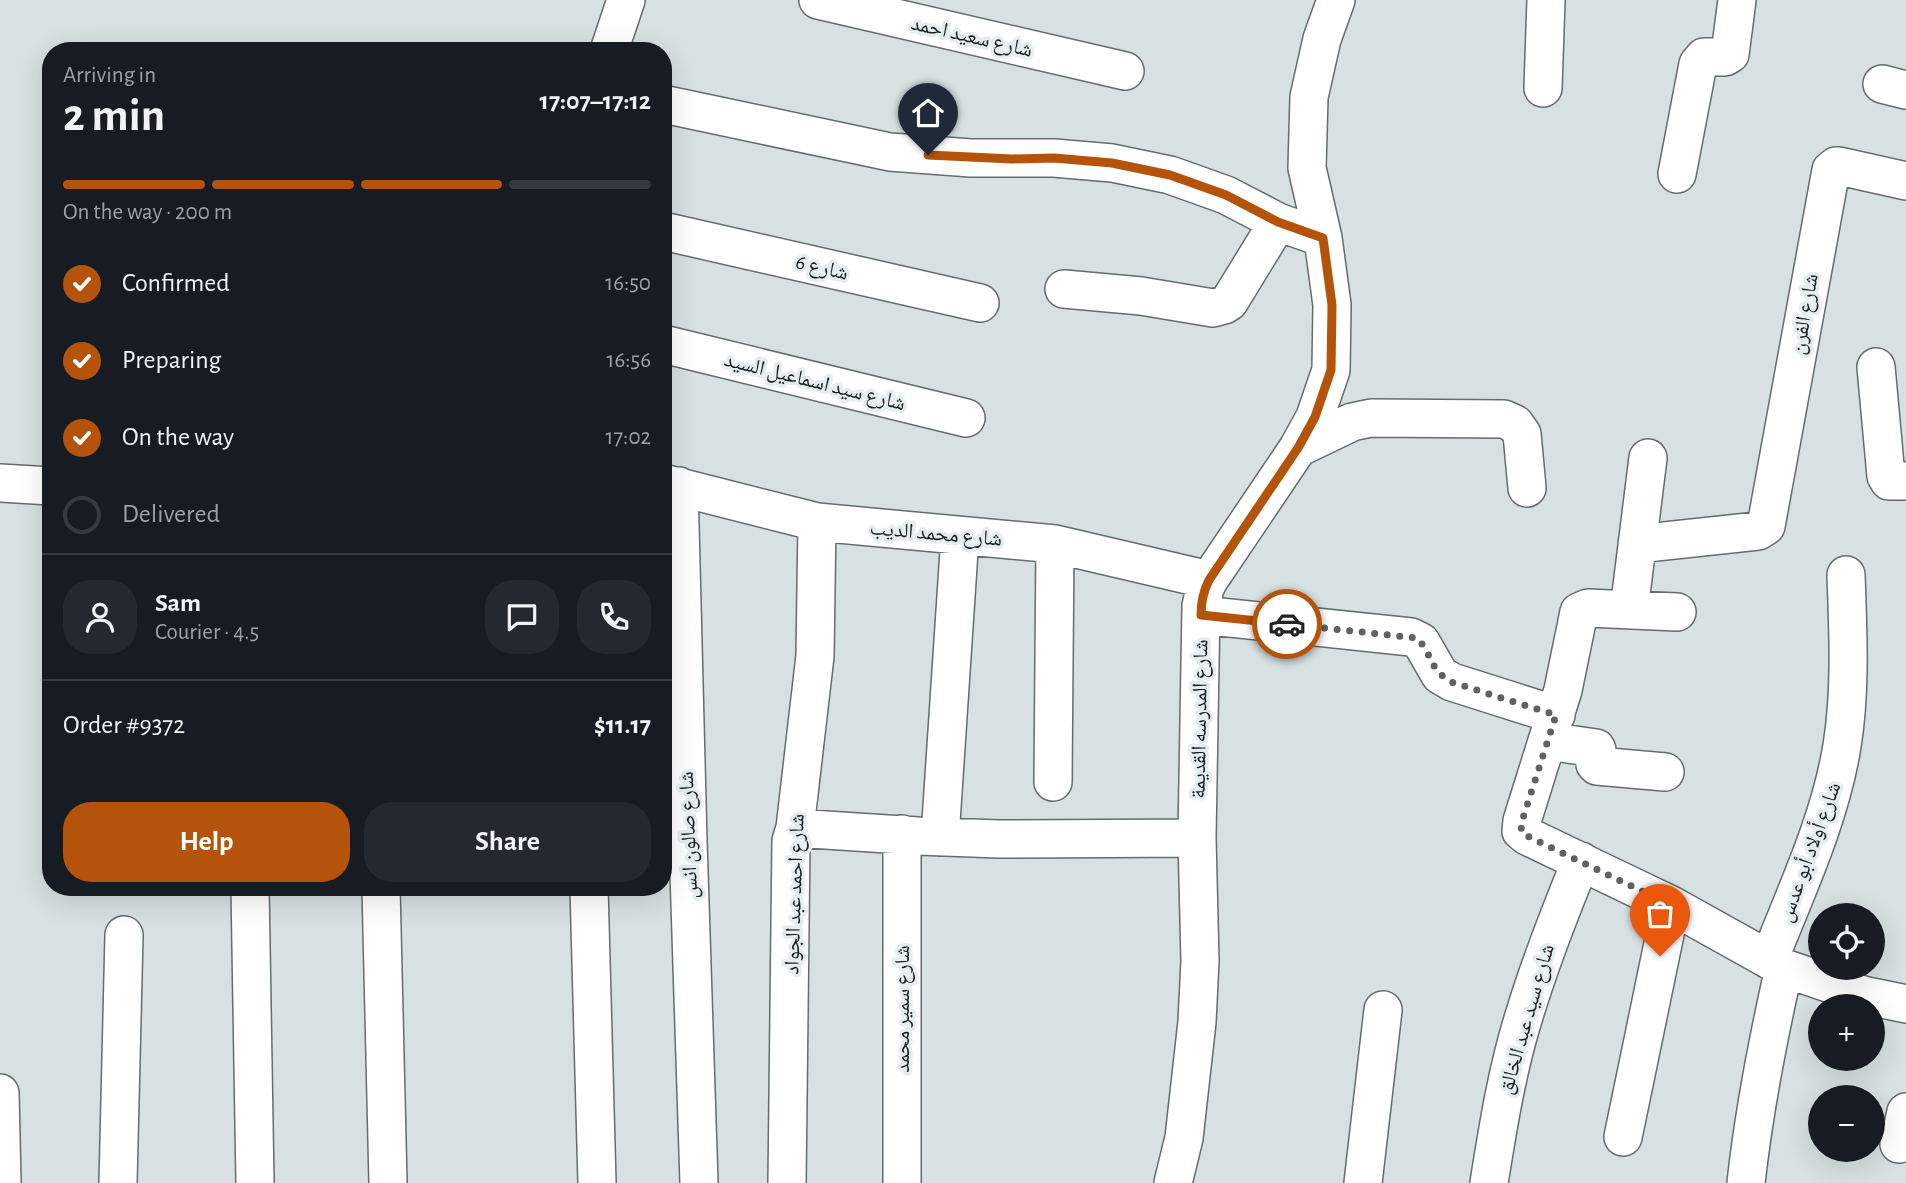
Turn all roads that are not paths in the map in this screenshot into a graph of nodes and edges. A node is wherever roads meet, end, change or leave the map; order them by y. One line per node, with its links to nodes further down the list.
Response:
1 (626, 0): 6 (street)
2 (818, 0): 7 (street, شارع سعيد احمد)
3 (1336, 0): 14 (street)
4 (1546, 0): 8 (street)
5 (1737, 0): 10 (street)
6 (611, 42)
7 (1125, 71)
8 (1543, 88)
9 (672, 106): 12 (street)
10 (1677, 174)
11 (1905, 196): 30 (street, شارع الفرن)
12 (1278, 222): 14 (street); 15 (street)
13 (672, 233): 16 (street, شارع 6)
14 (1323, 238): 20 (street)
15 (1064, 289)
16 (980, 303)
17 (672, 346): 19 (street, شارع سيد اسماعيل السيد)
18 (1879, 368): 22 (street)
19 (966, 418)
20 (1298, 448): 26 (street); 33 (street)
21 (1648, 458): 30 (street)
22 (1906, 481)
23 (0, 483): 24 (street)
24 (42, 485)
25 (672, 485): 27 (street, شارع محمد الديب)
26 (1527, 488)
27 (817, 522): 28 (street, شارع محمد الديب); 39 (street, شارع احمد عبد الجواد)
28 (960, 536): 29 (street, شارع محمد الديب); 41 (street)
29 (1055, 544): 33 (street, شارع محمد الديب); 38 (street)
30 (1637, 544): 34 (street)
31 (672, 574): 43 (street, شارع صالون انس)
32 (1846, 575): 50 (street, شارع أولاد أبو عدس)
33 (1205, 598): 36 (street, شارع محمد الديب); 42 (street, شارع المدرسه القديمة)
34 (1629, 610): 35 (street); 36 (street)
35 (1677, 612)
36 (1551, 728): 37 (street, شارع محمد الديب); 44 (street)
37 (1665, 772)
38 (1053, 782)
39 (794, 828): 40 (street); 61 (street, شارع احمد عبد الجواد)
40 (902, 834): 41 (street); 62 (street, شارع سمير محمد)
41 (940, 837): 42 (street)
42 (1197, 838): 64 (street, شارع المدرسه القديمة)
43 (675, 842): 60 (street, شارع صالون انس)
44 (1581, 861): 48 (street); 66 (street, شارع سيد عبد الخالق)
45 (250, 896): 57 (street)
46 (381, 896): 58 (street)
47 (589, 896): 59 (street)
48 (1671, 905): 50 (street); 54 (street)
49 (124, 935): 56 (street)
50 (1777, 964): 51 (street); 67 (street, شارع أولاد أبو عدس)
51 (1906, 1004)
52 (1383, 1010): 65 (street)
53 (0, 1093): 55 (street)
54 (1623, 1137)
55 (2, 1183)
56 (118, 1183)
57 (255, 1183)
58 (388, 1183)
59 (597, 1183)
60 (699, 1183)
61 (788, 1183)
62 (902, 1183)
63 (1144, 1183): 64 (street)
64 (1172, 1183)
65 (1363, 1183)
66 (1489, 1183)
67 (1746, 1183)

